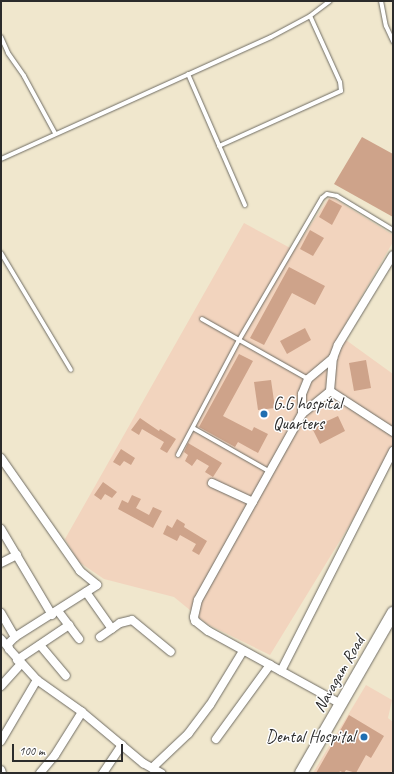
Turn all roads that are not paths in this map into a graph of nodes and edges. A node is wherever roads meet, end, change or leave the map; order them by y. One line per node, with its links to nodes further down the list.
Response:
1 (330, 1): 3 (lane)
2 (381, 1): 5 (lane)
3 (310, 16): 6 (lane); 8 (lane)
4 (1, 37): 7 (lane)
5 (393, 41)
6 (188, 74): 7 (lane); 8 (lane)
7 (55, 133): 9 (lane)
8 (219, 146): 10 (lane)
9 (1, 159)
10 (245, 205)
11 (393, 230): 15 (lane)
12 (1, 253): 17 (lane)
13 (392, 258): 16 (street)
14 (202, 319): 15 (lane)
15 (239, 340): 18 (lane); 21 (lane)
16 (333, 358): 18 (street); 19 (street)
17 (71, 370)
18 (308, 379): 20 (street)
19 (330, 391): 20 (street); 22 (street)
20 (302, 414): 26 (street)
21 (193, 428): 24 (lane); 26 (lane)
22 (393, 432)
23 (393, 451): 48 (street)
24 (178, 455)
25 (1, 458): 32 (street)
26 (270, 472): 28 (street)
27 (212, 483): 28 (street)
28 (253, 502): 44 (street)
29 (1, 528): 30 (street)
30 (16, 555): 31 (street); 34 (street)
31 (1, 563)
32 (86, 592): 34 (street); 37 (street)
33 (1, 613): 38 (street)
34 (55, 613): 36 (street); 38 (street)
35 (393, 613): 52 (street, Navagam Road)
36 (69, 625): 41 (street); 42 (street)
37 (112, 629): 39 (street); 45 (street)
38 (15, 637): 43 (street)
39 (100, 637)
40 (1, 639): 43 (street)
41 (79, 639)
42 (40, 645): 46 (street); 49 (street)
43 (8, 647): 46 (street)
44 (243, 651): 47 (street); 57 (street)
45 (171, 652)
46 (19, 662): 50 (street); 51 (street)
47 (270, 665): 48 (street); 54 (street)
48 (281, 671): 52 (street)
49 (66, 676)
50 (37, 680): 53 (street); 55 (street)
51 (1, 686)
52 (341, 704): 63 (street, Navagam Road)
53 (82, 712): 56 (street); 60 (street)
54 (216, 739)
55 (1, 741)
56 (122, 745): 57 (street); 61 (street)
57 (152, 768): 62 (street)
58 (1, 770): 59 (street)
59 (2, 773)
60 (40, 773)
61 (103, 773)
62 (161, 773)
63 (301, 773)

